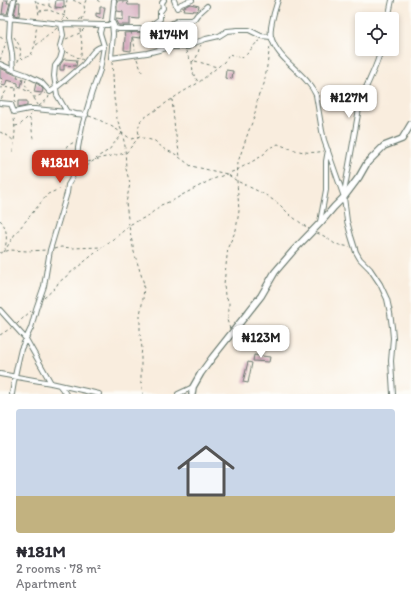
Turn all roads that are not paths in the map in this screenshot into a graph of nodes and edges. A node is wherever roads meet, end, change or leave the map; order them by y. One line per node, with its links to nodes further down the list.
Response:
1 (14, 0): 11 (street)
2 (114, 0): 12 (street)
3 (164, 0): 15 (street)
4 (174, 0): 5 (street)
5 (191, 0)
6 (278, 0): 16 (street)
7 (392, 0): 9 (street)
8 (207, 6): 15 (street)
9 (389, 12)
10 (0, 17): 11 (street)
11 (10, 18): 13 (street); 20 (street)
12 (112, 23): 14 (street); 15 (street); 16 (street)
13 (61, 24): 14 (street); 21 (street)
14 (102, 25): 17 (street)
15 (146, 29)
16 (271, 37): 26 (street)
17 (104, 46): 21 (street); 24 (street)
18 (379, 56): 27 (street)
19 (0, 62): 20 (street)
20 (14, 70): 21 (street)
21 (56, 88): 23 (street)
22 (0, 102): 23 (street)
23 (67, 112): 24 (street)
24 (86, 115): 30 (street)
25 (411, 124): 27 (street)
26 (328, 150): 27 (street); 28 (street)
27 (344, 196): 28 (street); 41 (street)
28 (320, 224): 35 (street)
29 (0, 310): 30 (street)
30 (26, 339): 32 (street); 33 (street)
31 (0, 374): 32 (street)
32 (15, 376): 33 (street); 36 (street)
33 (51, 383): 34 (street)
34 (60, 385): 37 (street); 38 (street)
35 (193, 387): 39 (street); 40 (street)
36 (12, 394)
37 (66, 394)
38 (99, 394)
39 (178, 394)
40 (192, 394)
41 (393, 394)

